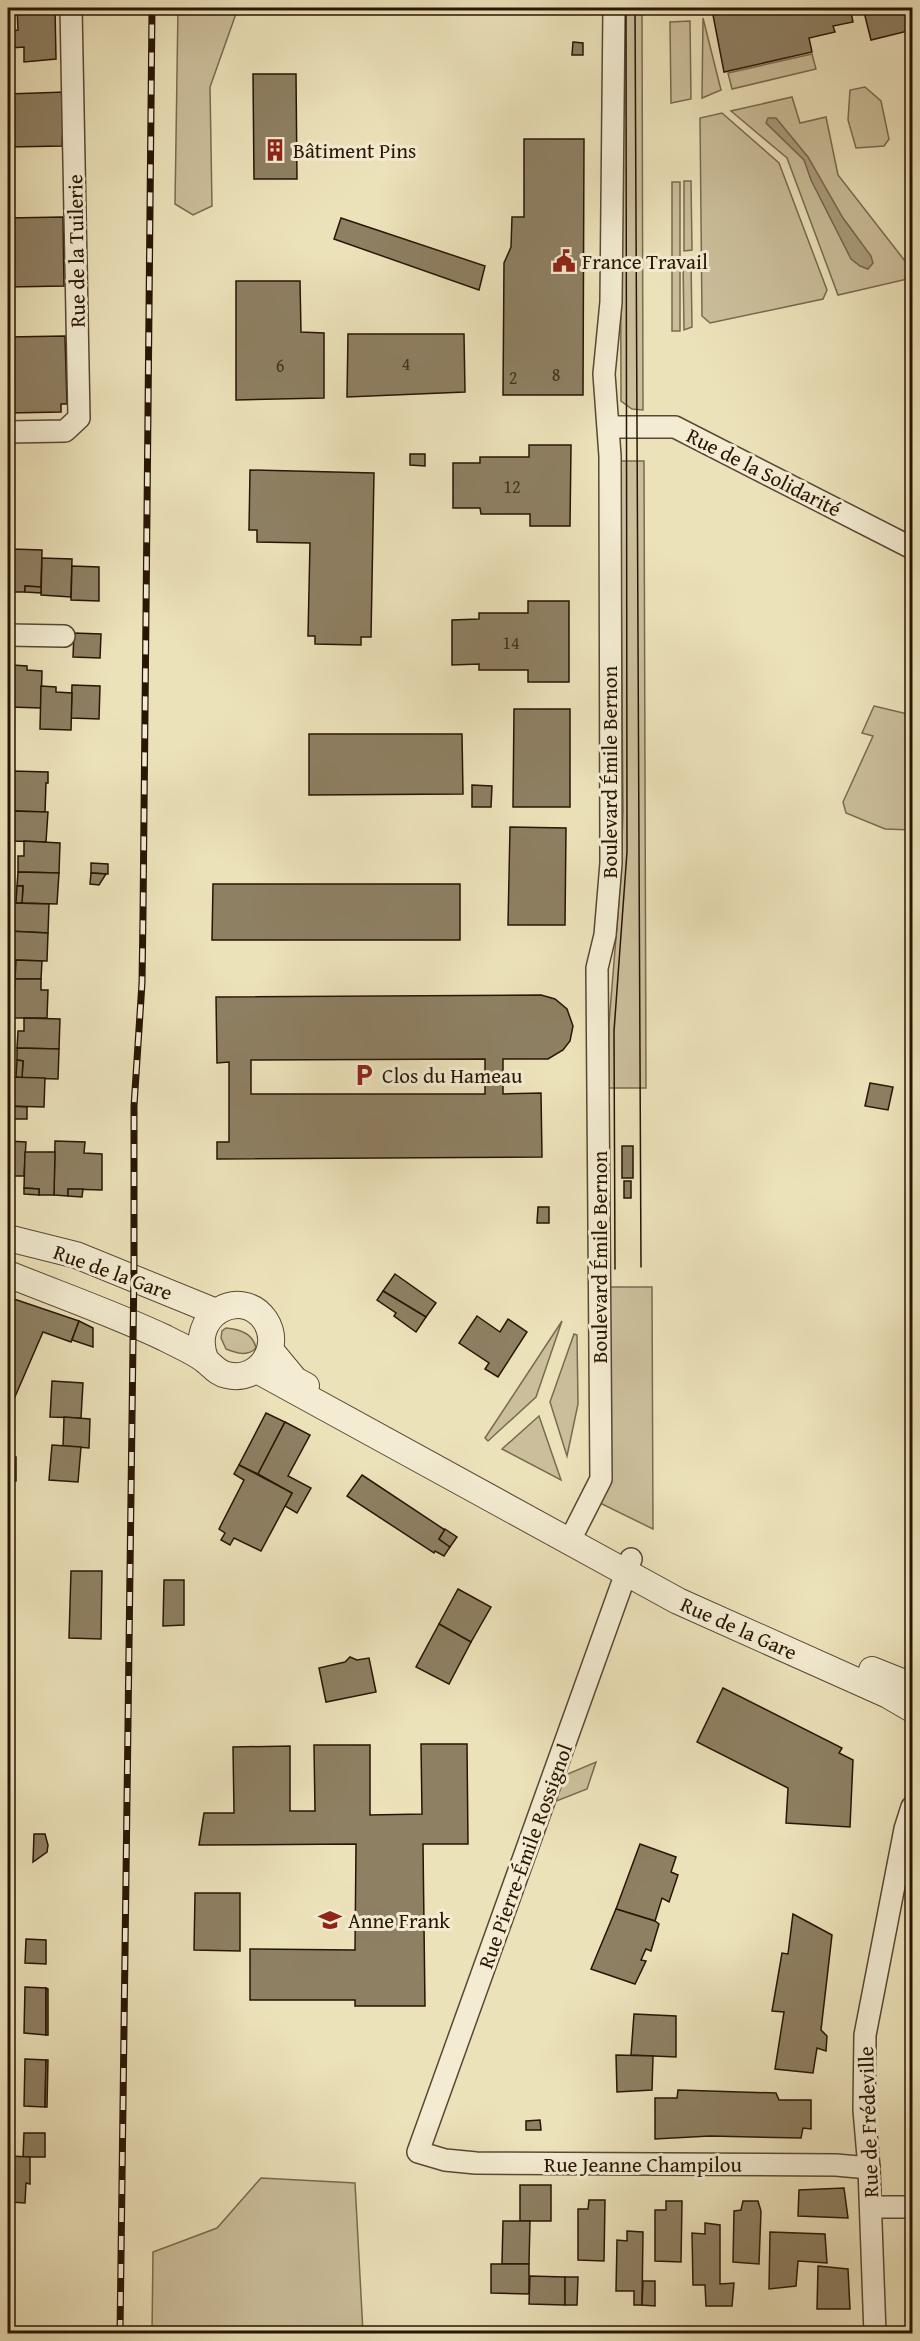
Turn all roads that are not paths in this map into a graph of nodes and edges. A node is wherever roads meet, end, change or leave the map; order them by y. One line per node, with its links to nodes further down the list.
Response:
1 (71, 8): 4 (street, Rue de la Tuilerie)
2 (614, 8): 3 (street, Boulevard Émile Bernon)
3 (609, 427): 5 (street, Rue de la Solidarité); 13 (street, Boulevard Émile Bernon)
4 (8, 432)
5 (912, 548)
6 (8, 635): 7 (street)
7 (64, 636)
8 (8, 1238): 10 (street, Rue de la Gare)
9 (8, 1274): 12 (street, Rue de la Gare)
10 (216, 1312): 11 (street, Rue de la Gare); 12 (street)
11 (264, 1360): 12 (street, Rue de la Gare); 13 (street, Rue de la Gare)
12 (206, 1361)
13 (573, 1536): 14 (street, Rue de la Gare)
14 (628, 1566): 15 (street, Rue de la Gare); 16 (street, Rue de la Gare); 18 (street, Rue Pierre-Émile Rossignol)
15 (912, 1686)
16 (912, 1709)
17 (912, 1807): 19 (street, Rue de Frédeville)
18 (418, 2152): 19 (street, Rue Jeanne Champilou)
19 (869, 2168): 20 (street, Rue de Frédeville)
20 (871, 2207): 21 (street); 22 (street, Rue de Frédeville)
21 (912, 2207)
22 (875, 2334)

